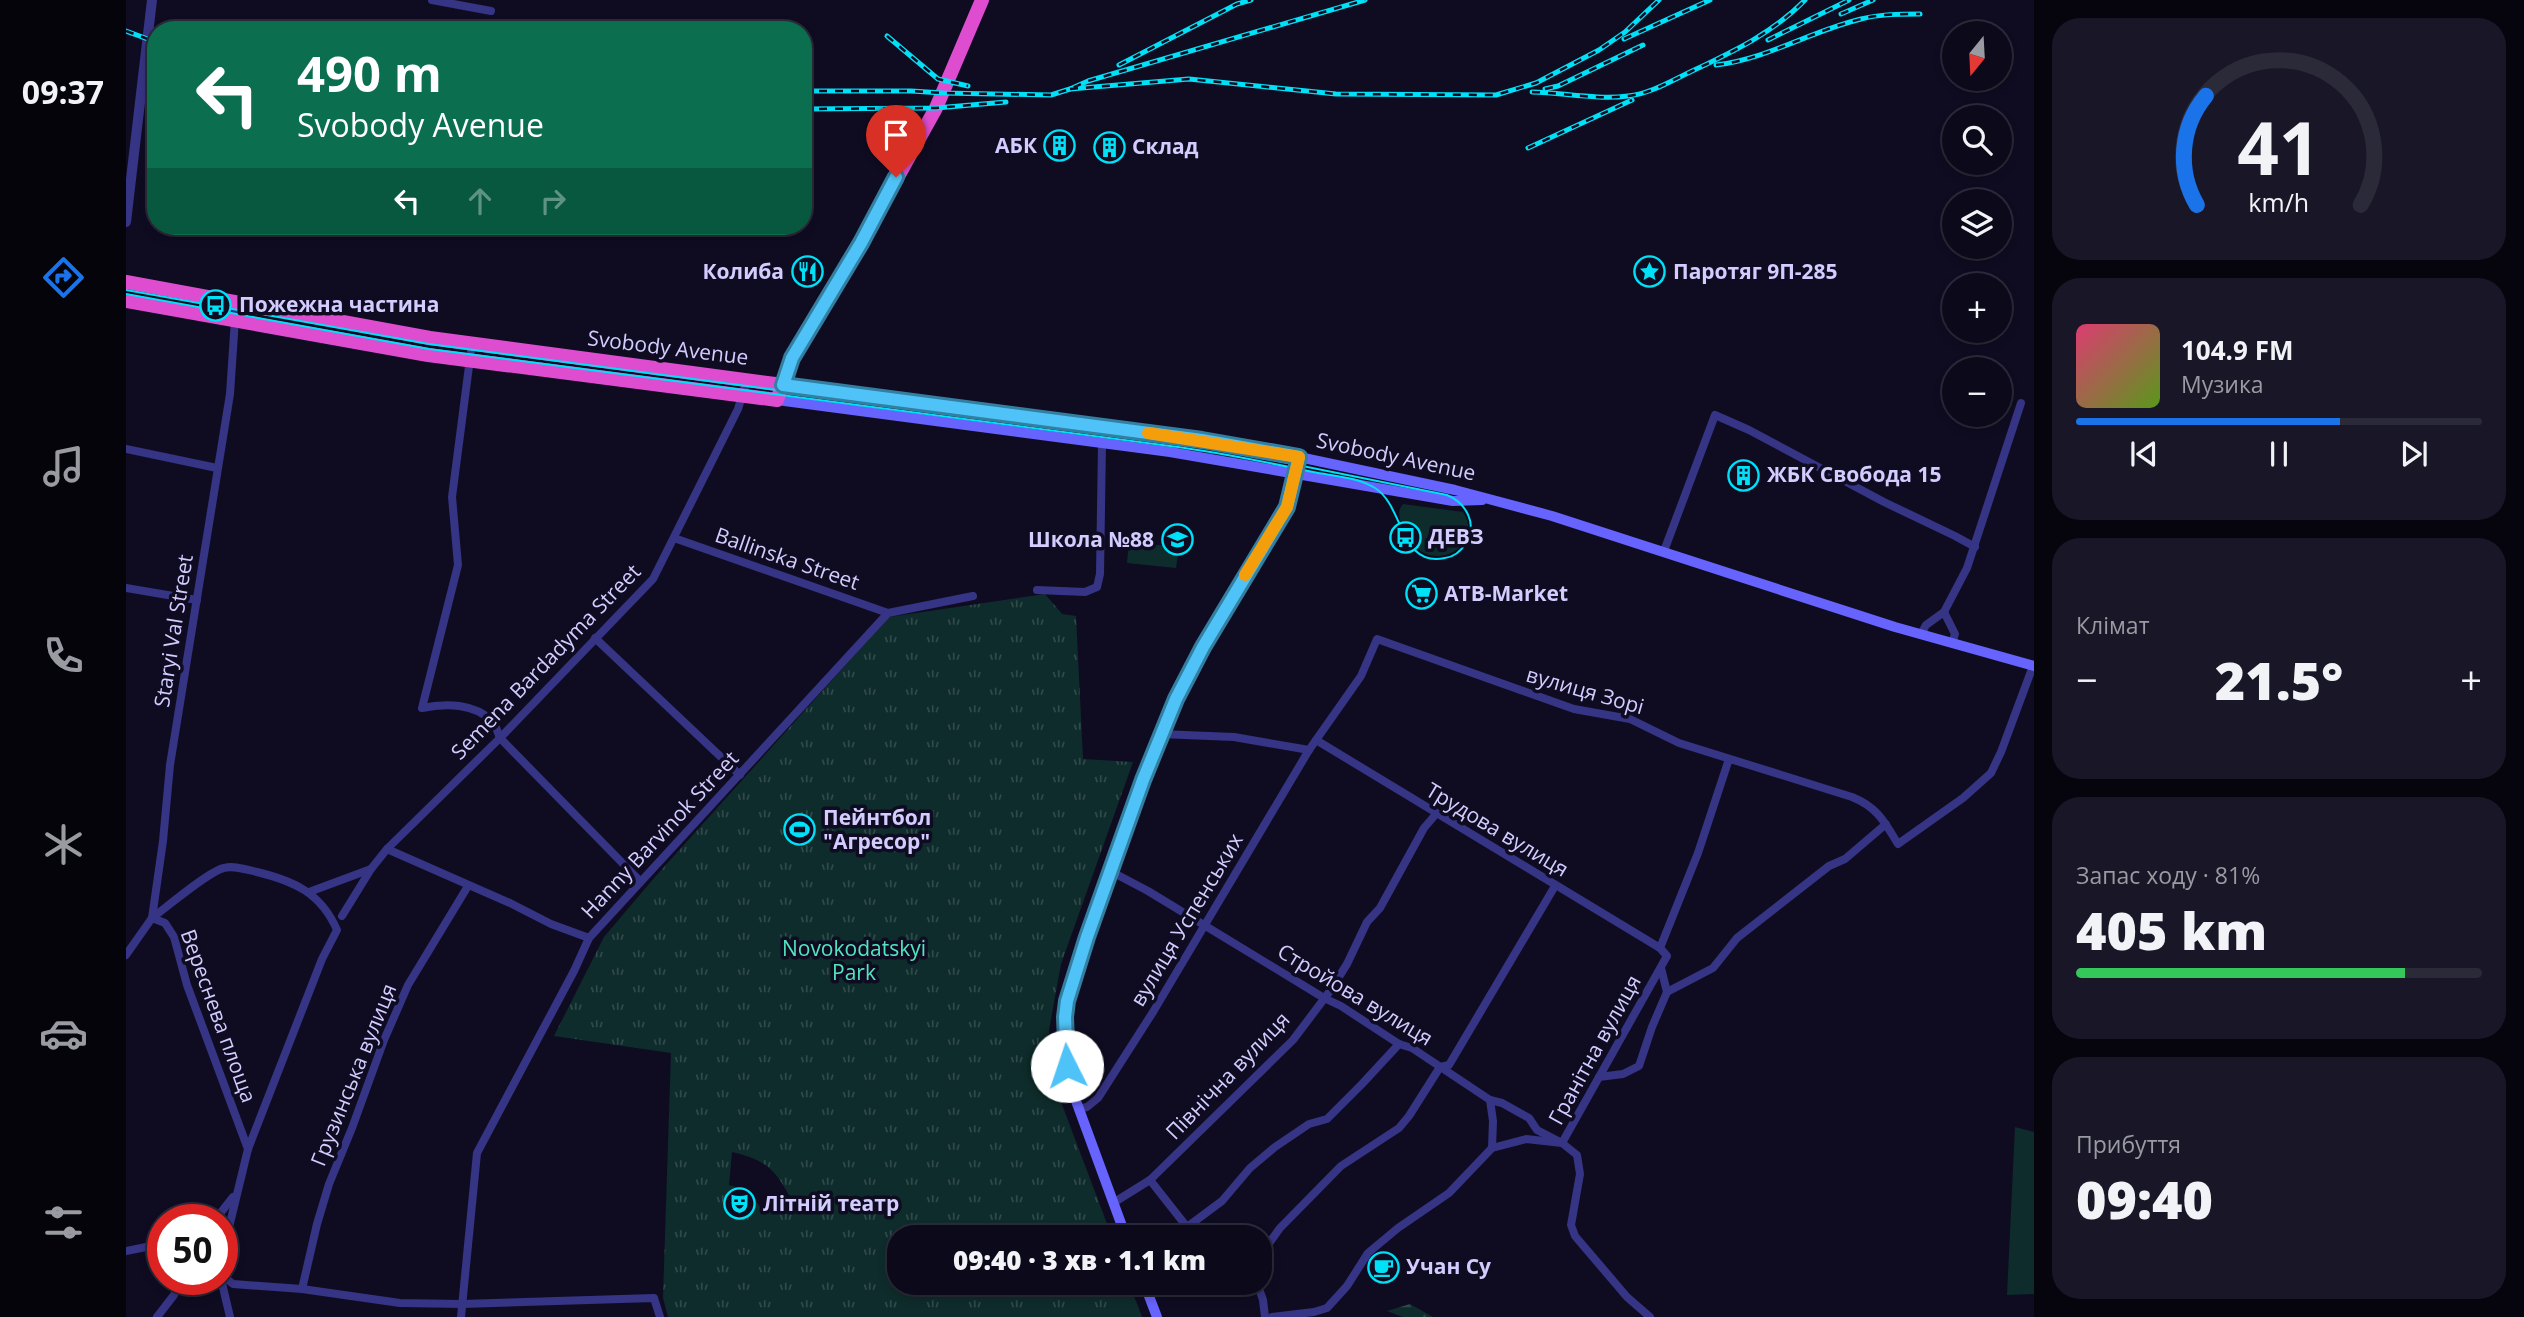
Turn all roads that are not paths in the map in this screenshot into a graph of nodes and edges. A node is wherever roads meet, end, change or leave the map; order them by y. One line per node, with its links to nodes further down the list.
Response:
1 (152, 0): 5 (street)
2 (432, 0): 4 (street)
3 (982, 0): 15 (highway)
4 (491, 11)
5 (150, 21)
6 (147, 43): 7 (street)
7 (126, 222)
8 (126, 282): 10 (highway, Svobody Avenue)
9 (126, 301): 11 (highway, Svobody Avenue)
10 (236, 304): 11 (street, Staryi Val Street); 12 (highway, Svobody Avenue)
11 (235, 321): 13 (highway, Svobody Avenue); 22 (street, Staryi Val Street)
12 (472, 344): 13 (street); 14 (highway, Svobody Avenue)
13 (469, 360): 16 (highway, Svobody Avenue); 39 (street)
14 (747, 380): 15 (highway, Svobody Avenue); 16 (street, Semena Bardadyma Street)
15 (783, 385): 17 (highway); 21 (main road, Svobody Avenue)
16 (743, 397): 17 (highway, Svobody Avenue); 25 (street, Semena Bardadyma Street)
17 (777, 400): 19 (main road, Svobody Avenue)
18 (2021, 403): 26 (street)
19 (1102, 443): 23 (main road, Svobody Avenue); 29 (street)
20 (126, 449): 22 (street)
21 (1299, 457): 23 (main road); 24 (main road, Svobody Avenue)
22 (217, 468): 31 (street, Staryi Val Street)
23 (1296, 474): 24 (main road, Svobody Avenue); 38 (main road)
24 (1495, 500): 27 (main road, Svobody Avenue)
25 (674, 538): 33 (street, Ballinska Street); 35 (street, Semena Bardadyma Street)
26 (1975, 547): 27 (street); 32 (street)
27 (1664, 551): 34 (main road, Svobody Avenue)
28 (126, 588): 31 (street)
29 (1037, 590)
30 (973, 596): 33 (street)
31 (197, 600): 54 (street, Staryi Val Street)
32 (1944, 612): 34 (street); 36 (street)
33 (888, 613): 43 (street, Hanny Barvinok Street)
34 (1921, 634): 36 (main road, Svobody Avenue)
35 (595, 638): 39 (street, Semena Bardadyma Street); 43 (street)
36 (1952, 643): 37 (main road, Svobody Avenue)
37 (2033, 666): 45 (street, вулиця Зорі)
38 (1160, 734): 41 (street); 48 (main road)
39 (500, 738): 46 (street, Semena Bardadyma Street); 49 (street)
40 (1316, 740): 41 (street, вулиця Успенських); 42 (street, вулиця Зорі); 44 (street, Трудова вулиця)
41 (1309, 750): 55 (street, вулиця Успенських)
42 (1729, 759): 45 (street, вулиця Зорі); 57 (street)
43 (740, 775): 49 (street, Hanny Barvinok Street)
44 (1436, 814): 51 (street, Трудова вулиця); 61 (street, Північна вулиця)
45 (1886, 824): 60 (street)
46 (387, 849): 47 (street, Semena Bardadyma Street); 50 (street)
47 (371, 869): 52 (street); 53 (street, Semena Bardadyma Street)
48 (1110, 871): 55 (street, Стройова вулиця); 66 (main road)
49 (640, 881): 56 (street, Hanny Barvinok Street)
50 (468, 886): 56 (street); 80 (street, Грузинська вулиця)
51 (1555, 886): 57 (street, Трудова вулиця); 63 (street)
52 (309, 892): 54 (street, Вереснева площа); 69 (street, Вереснева площа)
53 (342, 916)
54 (152, 918): 58 (street, Staryi Val Street); 69 (street, Вереснева площа)
55 (1205, 926): 61 (street, Стройова вулиця); 66 (street, вулиця Успенських)
56 (589, 939): 85 (street, Hanny Barvinok Street)
57 (1660, 948): 59 (street, Гранітна вулиця)
58 (126, 956)
59 (1661, 967): 60 (street); 64 (street, Гранітна вулиця)
60 (1667, 992): 64 (street)
61 (1324, 998): 62 (street, Стройова вулиця); 70 (street, Північна вулиця)
62 (1398, 1044): 63 (street, Стройова вулиця); 70 (street)
63 (1440, 1067): 65 (street, Стройова вулиця); 76 (street)
64 (1599, 1077): 67 (street, Гранітна вулиця)
65 (1490, 1100): 67 (street, Стройова вулиця); 68 (street)
66 (1078, 1109): 72 (main road)
67 (1562, 1143): 68 (street, Гранітна вулиця); 93 (street, Стройова вулиця)
68 (1492, 1148): 92 (street)
69 (248, 1149): 71 (street)
70 (1150, 1180): 72 (street, Північна вулиця)
71 (236, 1193): 73 (street); 74 (street)
72 (1113, 1203): 75 (main road)
73 (227, 1204)
74 (234, 1204)
75 (1121, 1225)
76 (1272, 1239)
77 (147, 1247): 78 (street)
78 (126, 1251)
79 (238, 1283): 80 (street)
80 (302, 1289): 85 (street)
81 (173, 1295): 86 (street)
82 (226, 1295): 87 (street)
83 (1149, 1295): 90 (main road)
84 (1261, 1295): 91 (street)
85 (462, 1304): 88 (street, Hanny Barvinok Street); 89 (street)
86 (157, 1317)
87 (230, 1317)
88 (461, 1317)
89 (660, 1317)
90 (1157, 1317)
91 (1265, 1317)
92 (1272, 1317)
93 (1650, 1317)

